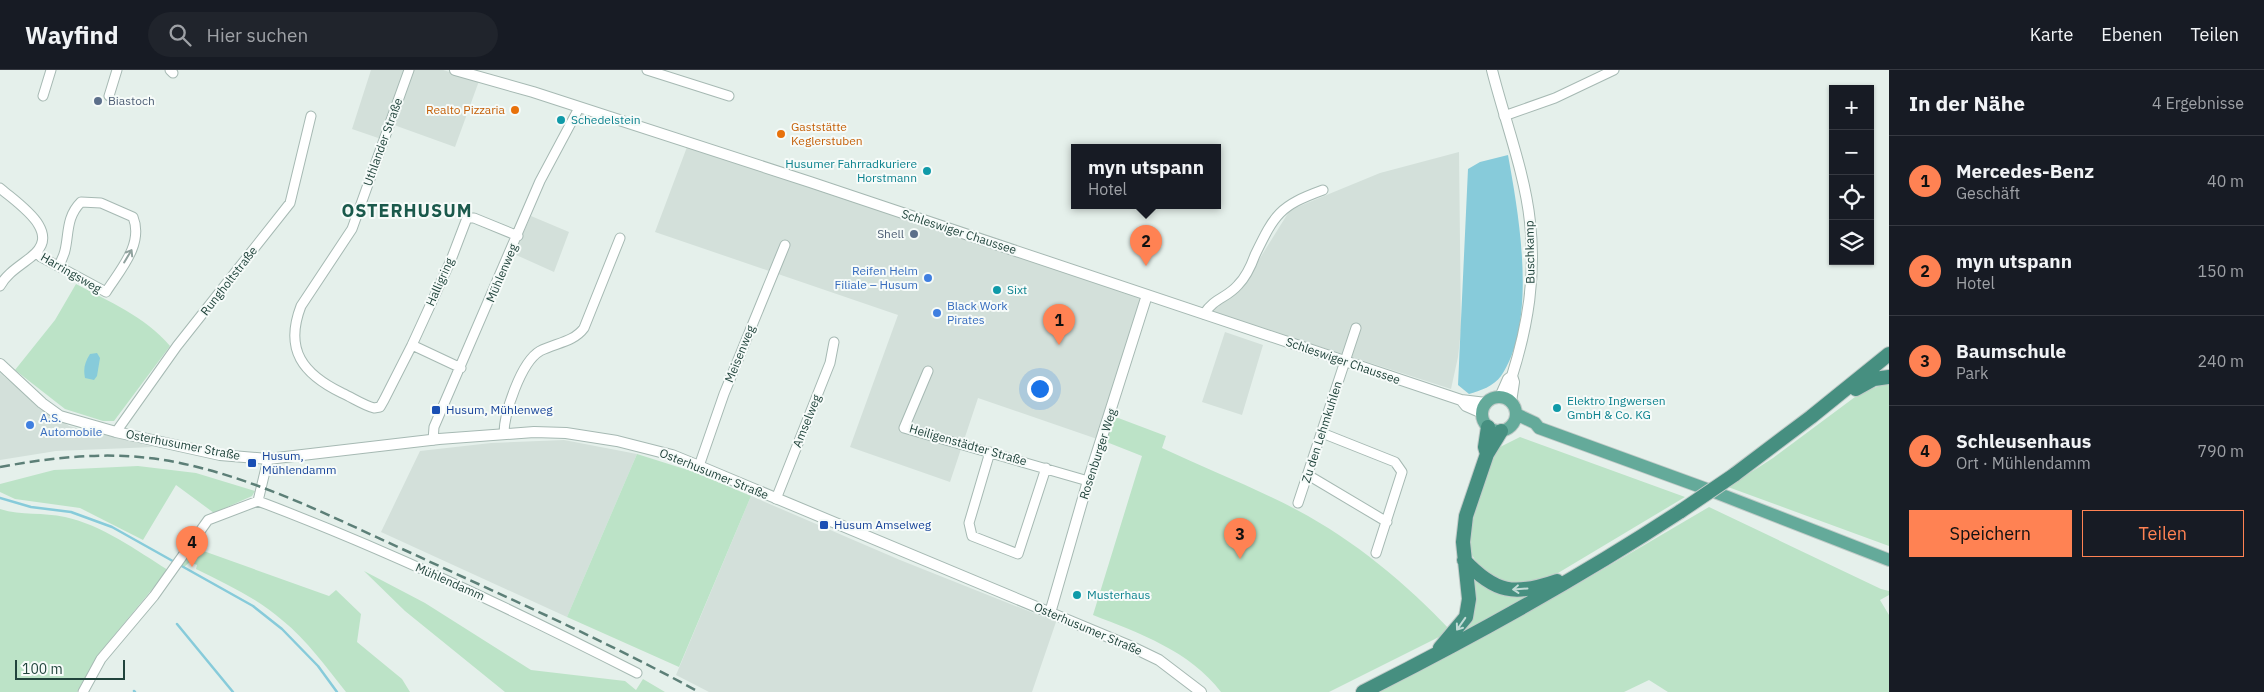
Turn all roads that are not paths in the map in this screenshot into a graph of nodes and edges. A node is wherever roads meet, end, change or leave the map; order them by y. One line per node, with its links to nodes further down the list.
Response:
1 (51, 70): 9 (street)
2 (117, 70): 10 (street)
3 (409, 70): 27 (street, Uthlander Straße)
4 (455, 70): 8 (street, Schleswiger Chaussee)
5 (647, 70): 11 (street)
6 (1492, 70): 14 (street, Buschkamp)
7 (1614, 70): 14 (street)
8 (479, 74): 12 (street, Schleswiger Chaussee)
9 (43, 96)
10 (109, 96)
11 (730, 96)
12 (579, 108): 17 (street, Mühlenweg); 23 (street, Schleswiger Chaussee)
13 (311, 116): 38 (street, Rungholtstraße)
14 (1504, 116): 35 (street, Buschkamp)
15 (0, 188): 20 (street)
16 (1323, 190): 24 (street)
17 (518, 236): 27 (street, Halligring); 31 (street, Mühlenweg)
18 (620, 238): 40 (street)
19 (785, 245): 44 (street, Meisenweg)
20 (36, 252): 21 (street, Harringsweg); 22 (street)
21 (58, 266): 21 (street, Harringsweg, one-way to 21)
22 (0, 286)
23 (1147, 295): 24 (street, Schleswiger Chaussee); 47 (street, Rosenburger Weg)
24 (1204, 314): 29 (street, Schleswiger Chaussee)
25 (1356, 328): 29 (street, Zu den Lehmkuhlen)
26 (834, 342): 48 (street, Amselweg)
27 (412, 345): 31 (street)
28 (1889, 354): 36 (highway)
29 (1345, 362): 34 (street, Schleswiger Chaussee); 39 (street, Zu den Lehmkuhlen)
30 (0, 364): 38 (street, Osterhusumer Straße)
31 (461, 368): 41 (street, Mühlenweg)
32 (928, 371): 42 (street, Heiligenstädter Straße)
33 (1889, 377): 36 (highway)
34 (1484, 408): 35 (main road); 37 (main road)
35 (1510, 409): 37 (main road); 54 (main road)
36 (1821, 409): 55 (highway, bridge)
37 (1495, 429): 53 (highway)
38 (116, 432): 43 (street, Osterhusumer Straße)
39 (1322, 433): 46 (street, Zu den Lehmkuhlen); 51 (street)
40 (504, 434): 41 (street, Osterhusumer Straße); 44 (street, Osterhusumer Straße)
41 (433, 440): 43 (street, Osterhusumer Straße)
42 (990, 452): 45 (street, Heiligenstädter Straße); 45 (street)
43 (268, 459): 49 (street)
44 (699, 466): 48 (street, Osterhusumer Straße)
45 (1046, 468): 47 (street, Heiligenstädter Straße)
46 (1308, 475): 50 (street, Zu den Lehmkuhlen); 51 (street)
47 (1088, 481): 56 (street, Rosenburger Weg)
48 (776, 499): 56 (street, Osterhusumer Straße)
49 (258, 500): 58 (street, Mühlendamm); 59 (street)
50 (1298, 503)
51 (1387, 522): 52 (street)
52 (1376, 553)
53 (1464, 560): 55 (highway, one-way to 53); 57 (highway, one-way to 57)
54 (1889, 560)
55 (1584, 572): 57 (highway)
56 (1050, 613): 60 (street, Osterhusumer Straße)
57 (1424, 661): 61 (highway)
58 (637, 673)
59 (83, 692)
60 (1201, 692)
61 (1363, 692)

